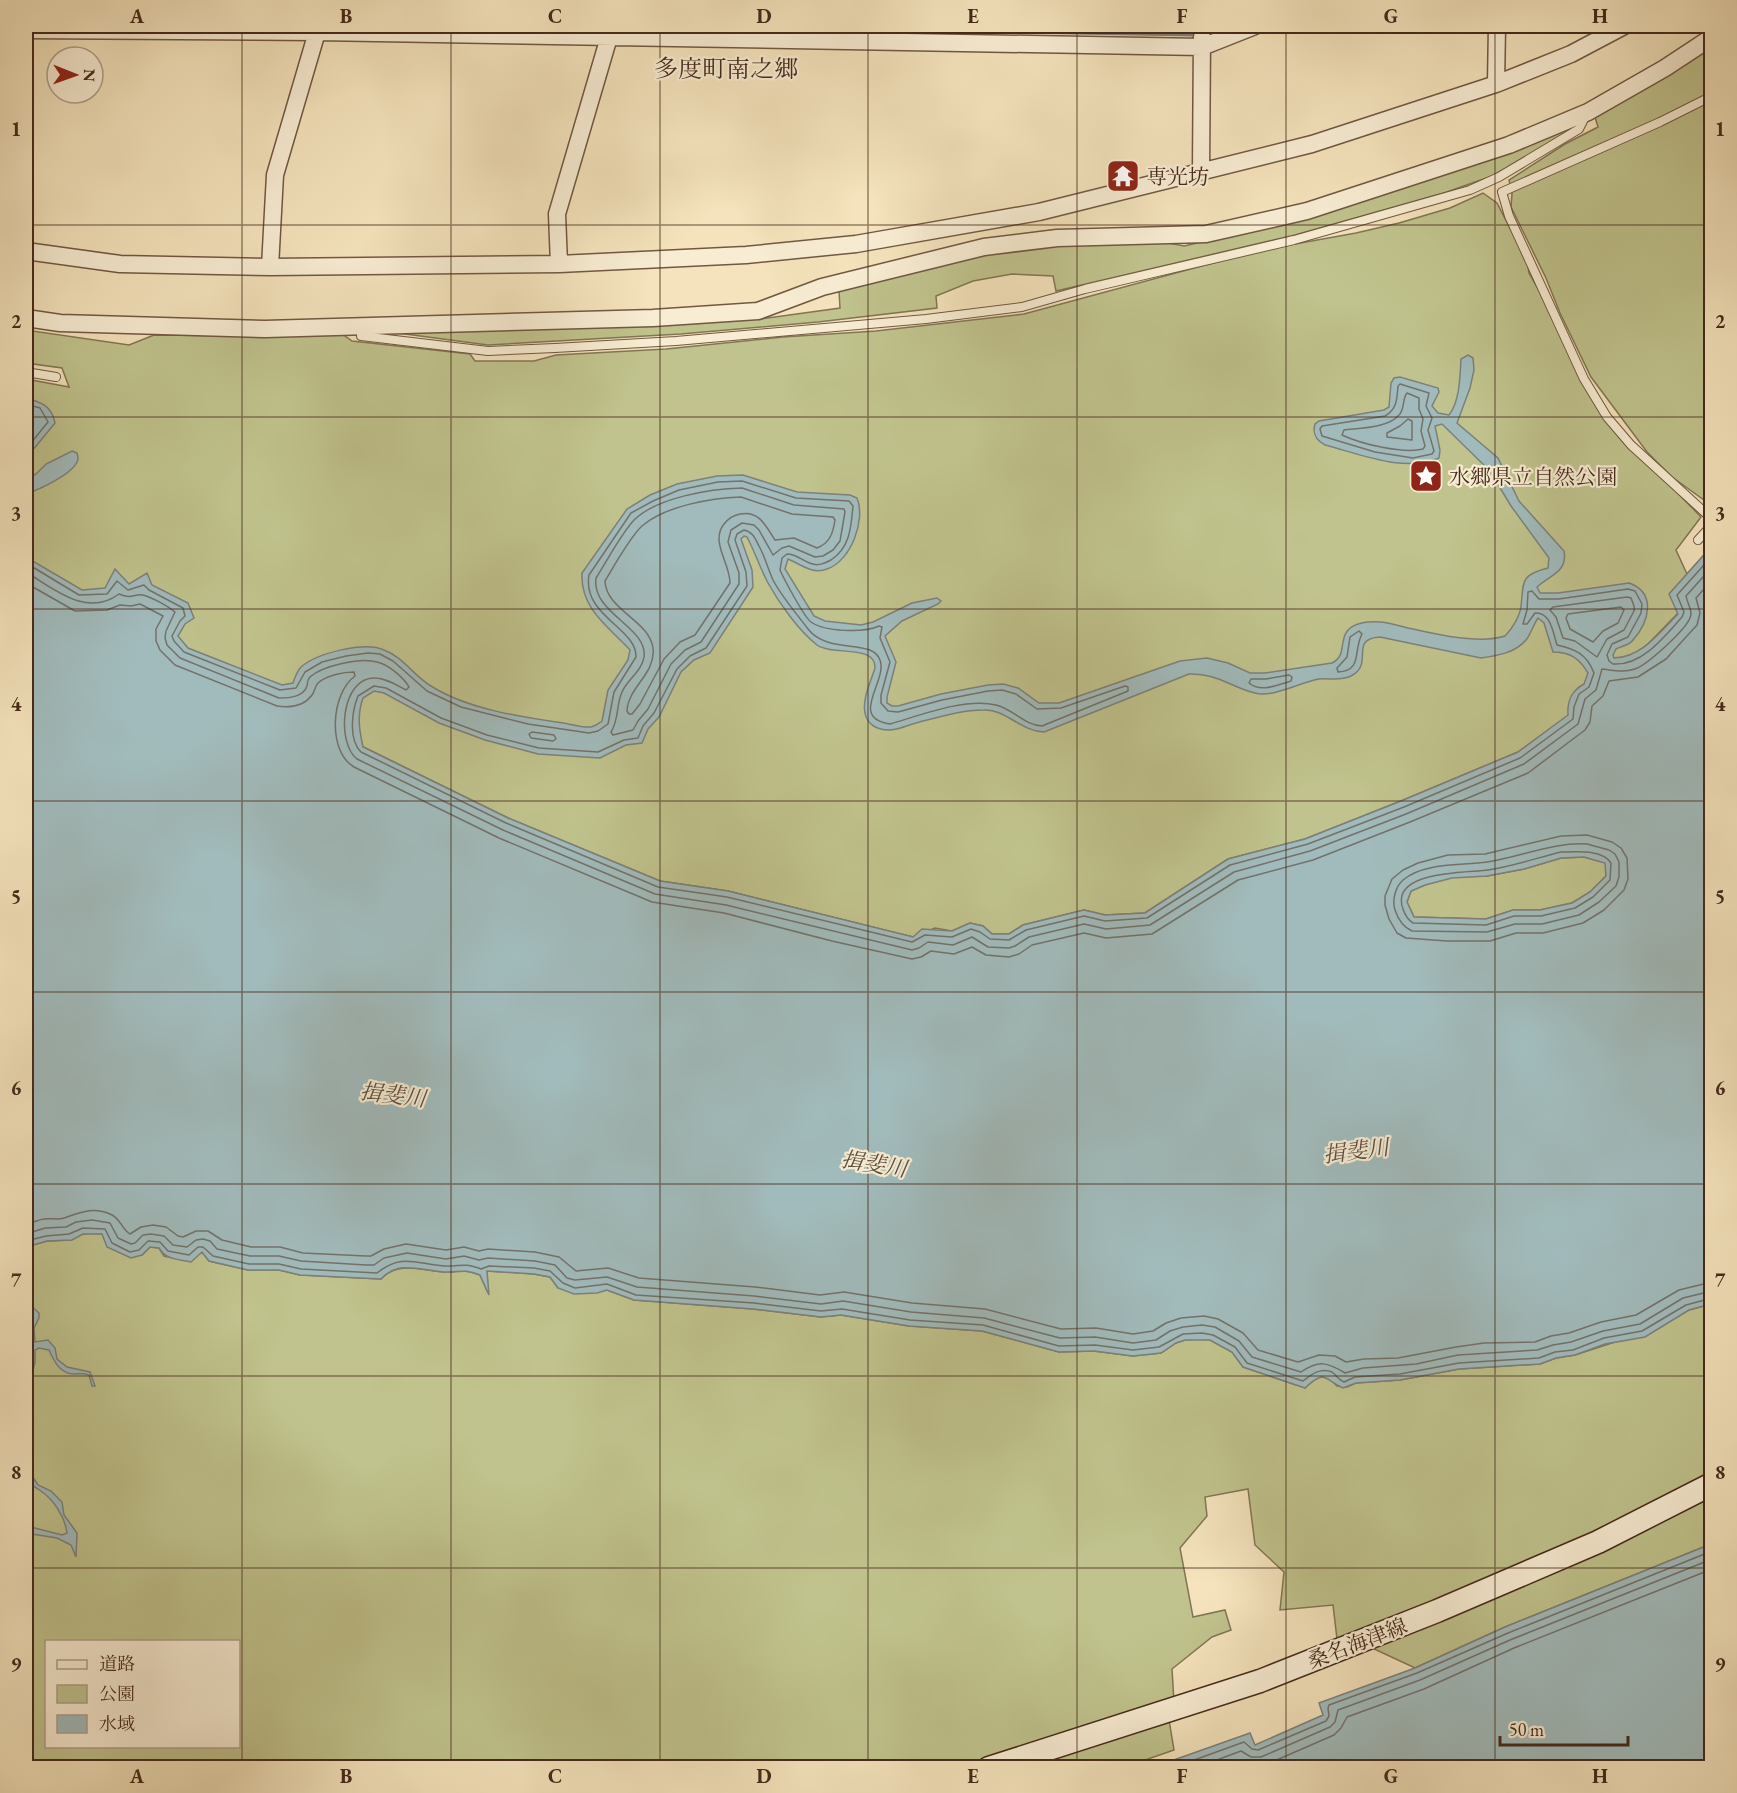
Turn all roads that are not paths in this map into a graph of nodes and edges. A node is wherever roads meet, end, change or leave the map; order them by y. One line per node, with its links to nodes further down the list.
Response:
1 (1255, 26): 8 (street)
2 (1497, 26): 9 (street)
3 (1624, 26): 9 (street)
4 (26, 30): 5 (street)
5 (317, 32): 6 (street); 17 (street)
6 (609, 37): 8 (street); 16 (street)
7 (1712, 37): 11 (street)
8 (1202, 42): 12 (street)
9 (1496, 84): 12 (street)
10 (1712, 96): 14 (lane)
11 (1588, 112): 13 (lane); 19 (street)
12 (1201, 170): 16 (street)
13 (1499, 177): 14 (lane); 19 (lane)
14 (1503, 192): 22 (lane)
15 (26, 251): 17 (street)
16 (559, 264): 17 (street)
17 (270, 267)
18 (26, 318): 19 (street)
19 (361, 326)
20 (26, 372): 21 (lane)
21 (56, 377)
22 (1712, 519)
23 (1712, 525): 24 (lane)
24 (1698, 540)
25 (1712, 1484): 26 (main road, 桑名海津線)
26 (989, 1767)

